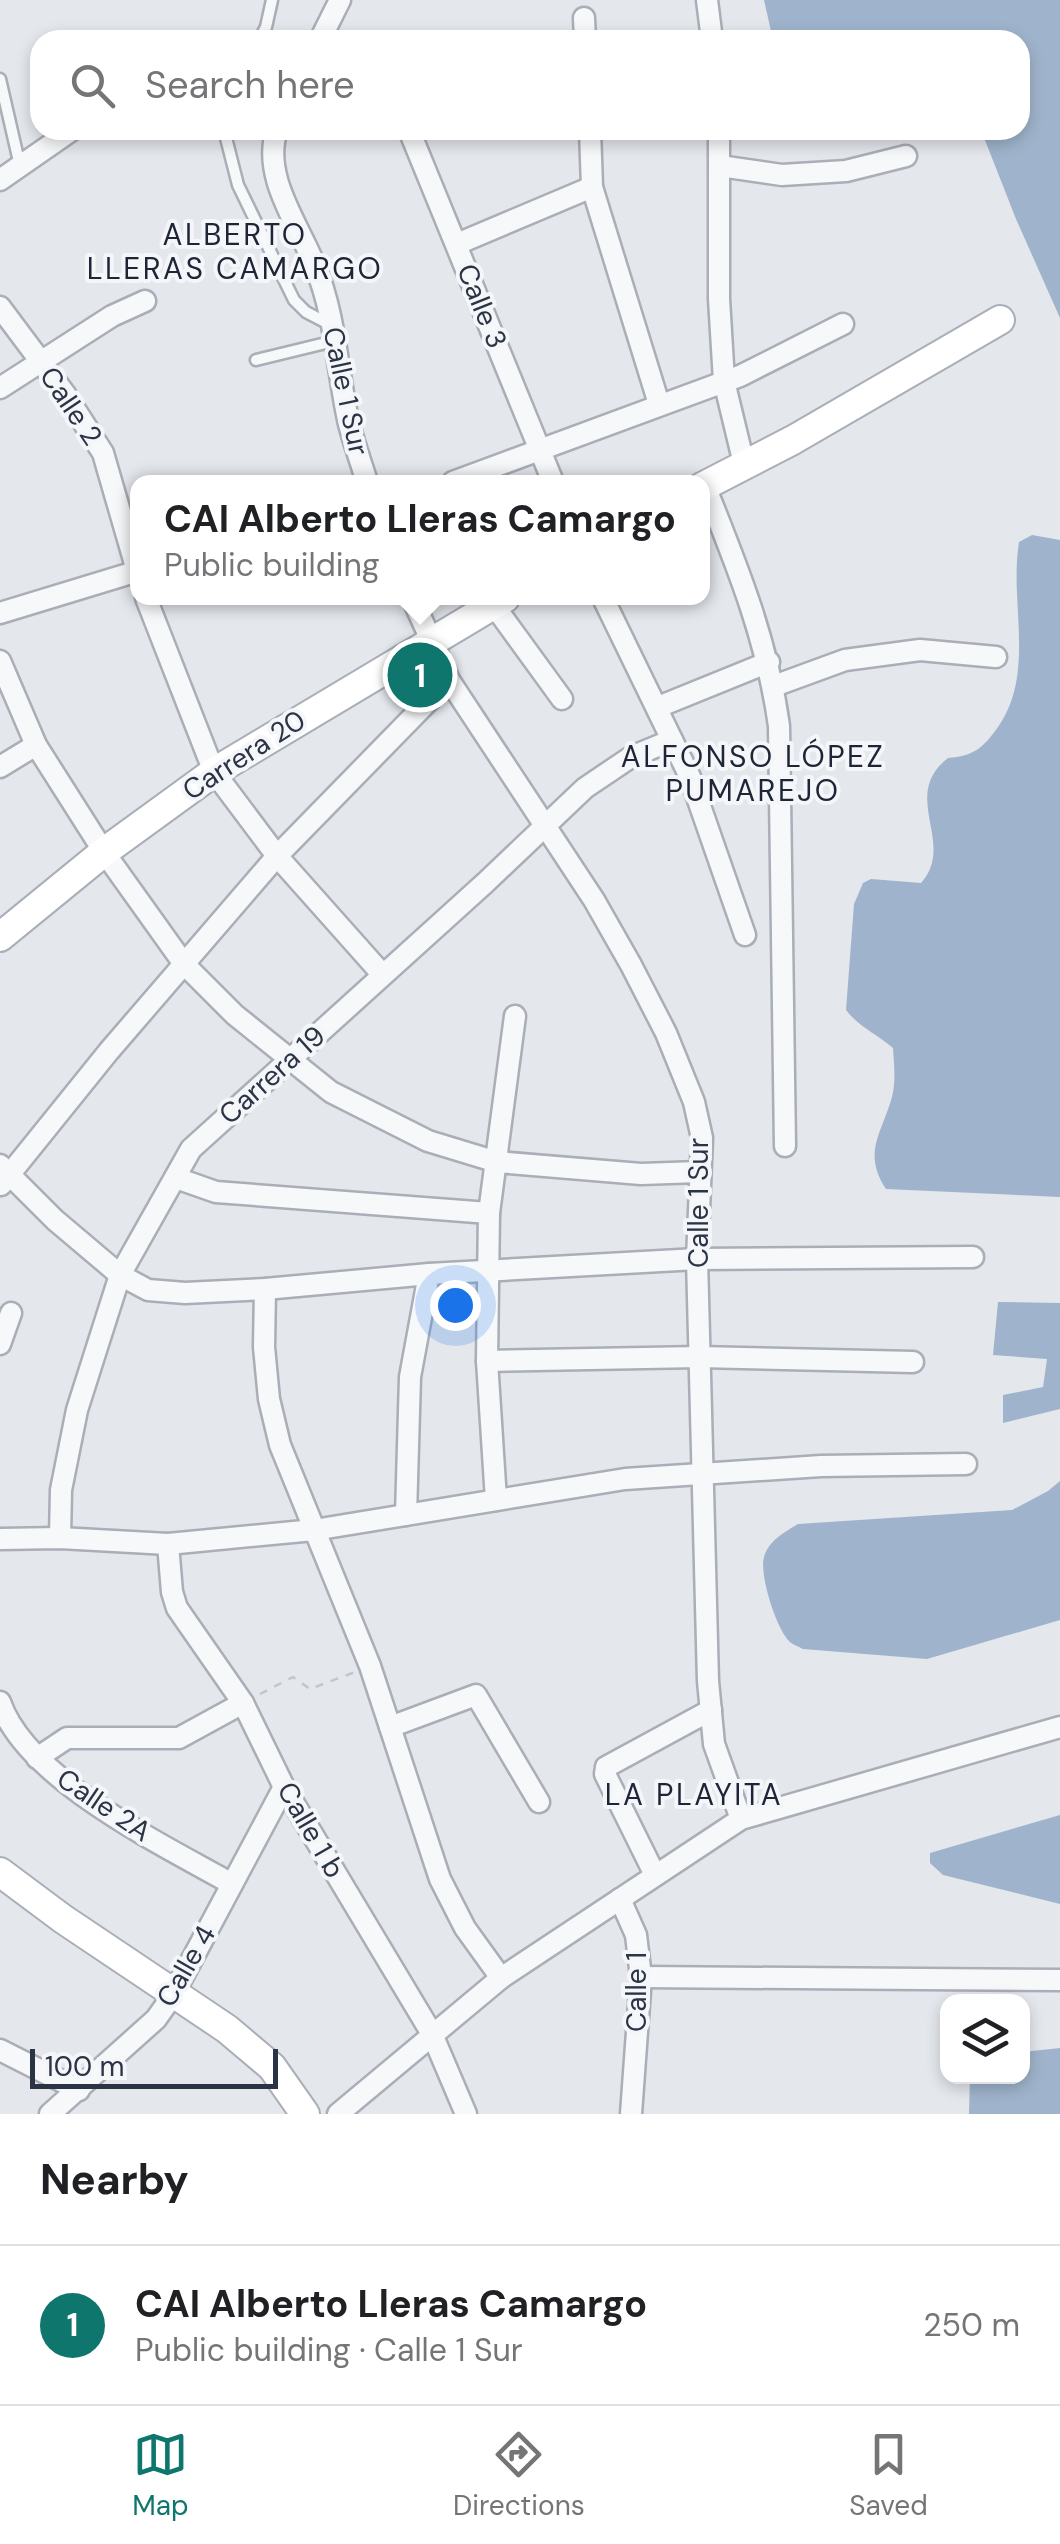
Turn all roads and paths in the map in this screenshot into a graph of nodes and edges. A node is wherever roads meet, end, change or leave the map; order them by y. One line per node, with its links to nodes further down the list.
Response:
1 (272, 0): 5 (lane)
2 (340, 0): 6 (street)
3 (707, 0): 8 (street)
4 (584, 18): 7 (street)
5 (264, 30)
6 (325, 30)
7 (585, 30)
8 (711, 30)
9 (0, 79): 17 (lane)
10 (58, 140): 17 (street)
11 (226, 140): 26 (lane)
12 (274, 140): 26 (street, Calle 1 Sur)
13 (419, 140): 21 (street, Calle 3)
14 (590, 140): 20 (street)
15 (720, 140): 18 (street)
16 (906, 156): 18 (street)
17 (20, 166): 19 (street)
18 (720, 166): 29 (street)
19 (0, 180)
20 (592, 187): 21 (street); 31 (street)
21 (457, 244): 32 (street, Calle 3)
22 (145, 301): 28 (street)
23 (0, 307): 28 (street, Calle 2)
24 (1000, 320): 33 (street)
25 (843, 324): 29 (street)
26 (334, 333): 27 (lane); 34 (street, Calle 1 Sur)
27 (256, 360)
28 (42, 363): 30 (street); 39 (street, Calle 2)
29 (724, 381): 31 (street); 33 (street)
30 (0, 388)
31 (659, 404): 32 (street)
32 (541, 451): 35 (street); 36 (street, Calle 3)
33 (744, 464): 37 (street)
34 (365, 475)
35 (472, 475)
36 (550, 475)
37 (710, 483)
38 (710, 501): 50 (street)
39 (130, 547)
40 (130, 574): 46 (street)
41 (149, 605): 58 (street)
42 (415, 605): 47 (street, Calle 1 Sur)
43 (492, 605): 47 (street, Carrera 20)
44 (502, 605): 53 (street)
45 (607, 605): 54 (street)
46 (0, 614)
47 (430, 640): 51 (street, Calle 1 Sur); 58 (street, Carrera 20)
48 (996, 657): 52 (street)
49 (0, 661): 56 (street)
50 (769, 662): 52 (street); 54 (street)
51 (448, 680): 59 (street, Calle 1 Sur); 61 (street)
52 (774, 686): 68 (street)
53 (562, 699)
54 (658, 707): 55 (street)
55 (672, 740): 59 (street, Carrera 19); 62 (street)
56 (36, 745): 57 (street); 60 (street)
57 (0, 767)
58 (214, 772): 60 (street, Carrera 20); 61 (street)
59 (546, 826): 65 (street, Carrera 19); 70 (street, Calle 1 Sur)
60 (104, 852): 63 (street, Carrera 20); 64 (street)
61 (277, 856): 64 (street); 65 (street)
62 (744, 935)
63 (0, 936)
64 (184, 964): 67 (street); 71 (street)
65 (382, 974): 67 (street, Carrera 19)
66 (515, 1016): 69 (street)
67 (288, 1060): 69 (street); 72 (street, Carrera 19)
68 (785, 1146)
69 (498, 1162): 70 (street); 73 (street)
70 (700, 1172): 75 (street, Calle 1 Sur)
71 (3, 1176): 78 (street)
72 (176, 1178): 73 (street); 78 (street, Carrera 19)
73 (489, 1212): 76 (street)
74 (972, 1256): 75 (street)
75 (697, 1259): 76 (street); 82 (street, Calle 1 Sur)
76 (490, 1272): 77 (street); 83 (street)
77 (429, 1274): 79 (street); 88 (street)
78 (120, 1275): 79 (street); 90 (street, Carrera 19)
79 (264, 1289): 89 (street)
80 (10, 1313): 81 (street)
81 (0, 1344)
82 (699, 1358): 83 (street); 84 (street); 86 (street, Calle 1 Sur)
83 (487, 1361): 87 (street)
84 (913, 1362)
85 (966, 1464): 86 (street)
86 (702, 1473): 87 (street); 96 (street, Calle 1 Sur)
87 (496, 1500): 88 (street)
88 (406, 1514): 89 (street)
89 (314, 1530): 92 (street); 93 (street)
90 (60, 1538): 91 (street); 92 (street)
91 (0, 1539)
92 (168, 1544): 95 (street, Calle 1 b)
93 (370, 1666): 95 (path); 97 (street)
94 (0, 1702): 99 (street, Calle 2A)
95 (244, 1702): 99 (street); 100 (street, Calle 1 b)
96 (711, 1710): 102 (street, Calle 1 Sur); 104 (street)
97 (390, 1727): 101 (street); 107 (street)
98 (1060, 1727): 102 (street)
99 (37, 1758): 105 (street, Calle 2A)
100 (284, 1786): 105 (street, Calle 4); 111 (street, Calle 1 b)
101 (539, 1802)
102 (741, 1819): 104 (street)
103 (0, 1872): 110 (street)
104 (656, 1875): 106 (street)
105 (232, 1884): 110 (street, Calle 4)
106 (620, 1899): 107 (street); 108 (street, Calle 1)
107 (501, 1978): 111 (street)
108 (641, 1978): 109 (street); 118 (street, Calle 1)
109 (1060, 1980)
110 (172, 1995): 113 (street, Calle 4); 114 (street)
111 (432, 2034): 116 (street); 117 (street, Calle 1 b)
112 (0, 2050): 113 (street)
113 (79, 2090): 115 (street, Calle 4)
114 (296, 2111)
115 (50, 2114)
116 (338, 2114)
117 (466, 2114)
118 (631, 2114)

